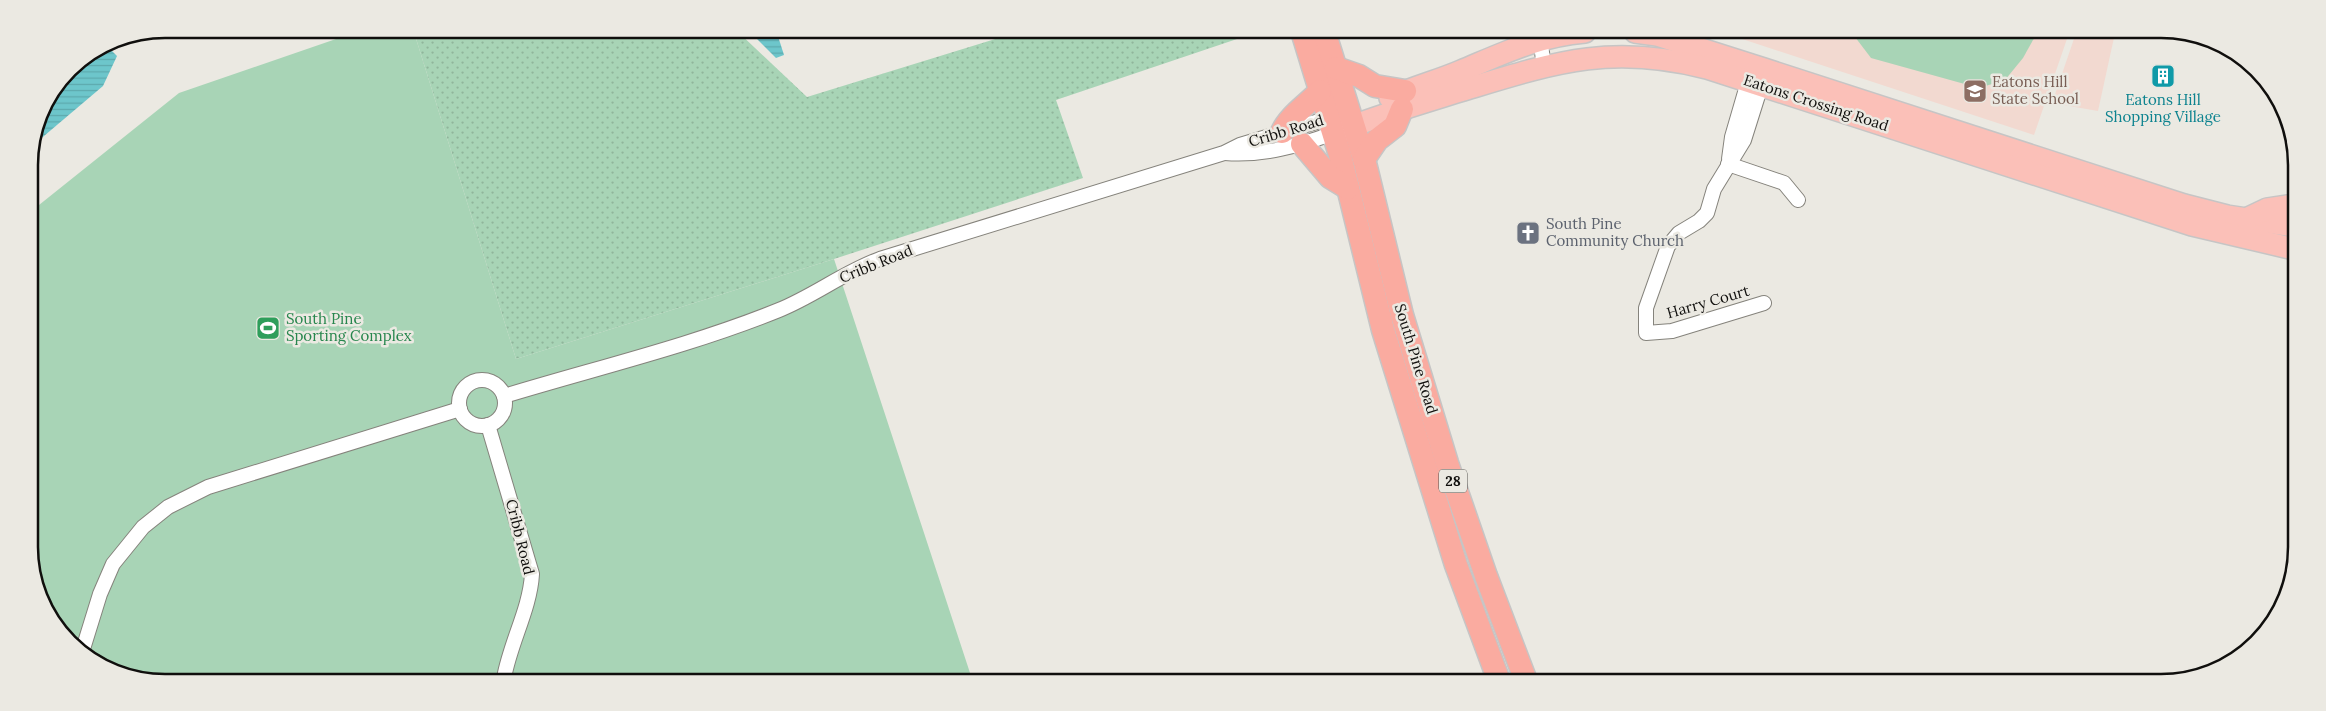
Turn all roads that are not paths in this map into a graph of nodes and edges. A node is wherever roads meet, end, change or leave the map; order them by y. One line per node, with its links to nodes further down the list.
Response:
1 (1304, 38): 9 (highway, South Pine Road / 28)
2 (1326, 38): 7 (highway, South Pine Road / 28)
3 (1534, 38): 10 (main road, Eatons Crossing Road)
4 (1540, 38): 6 (street)
5 (1666, 38): 20 (main road, Eatons Crossing Road)
6 (1544, 66): 8 (main road, Eatons Crossing Road); 10 (main road, Eatons Crossing Road)
7 (1336, 68): 10 (highway); 11 (highway, South Pine Road / 28)
8 (1754, 84): 16 (street, Harry Court); 22 (main road, Eatons Crossing Road)
9 (1320, 91): 11 (highway, South Pine Road / 28); 12 (highway)
10 (1404, 100): 11 (main road, Eatons Crossing Road); 15 (highway)
11 (1341, 122): 12 (street, Cribb Road); 13 (street, Cribb Road); 15 (highway, South Pine Road / 28); 17 (highway, South Pine Road / 28)
12 (1282, 132): 14 (street, Cribb Road)
13 (1302, 144): 14 (street, Cribb Road); 17 (highway)
14 (1224, 153): 24 (street, Cribb Road)
15 (1364, 159): 29 (highway, South Pine Road / 28)
16 (1728, 164): 18 (street); 23 (street, Harry Court)
17 (1348, 188): 28 (highway, South Pine Road / 28)
18 (1798, 200)
19 (2288, 206): 20 (main road)
20 (2246, 219): 21 (main road, Eatons Crossing Road)
21 (2288, 225)
22 (2288, 248)
23 (1764, 302)
24 (504, 396): 25 (street); 26 (street)
25 (460, 409): 26 (street); 27 (street)
26 (488, 425): 30 (street, Cribb Road)
27 (85, 645)
28 (1496, 673)
29 (1523, 673)
30 (505, 674)

